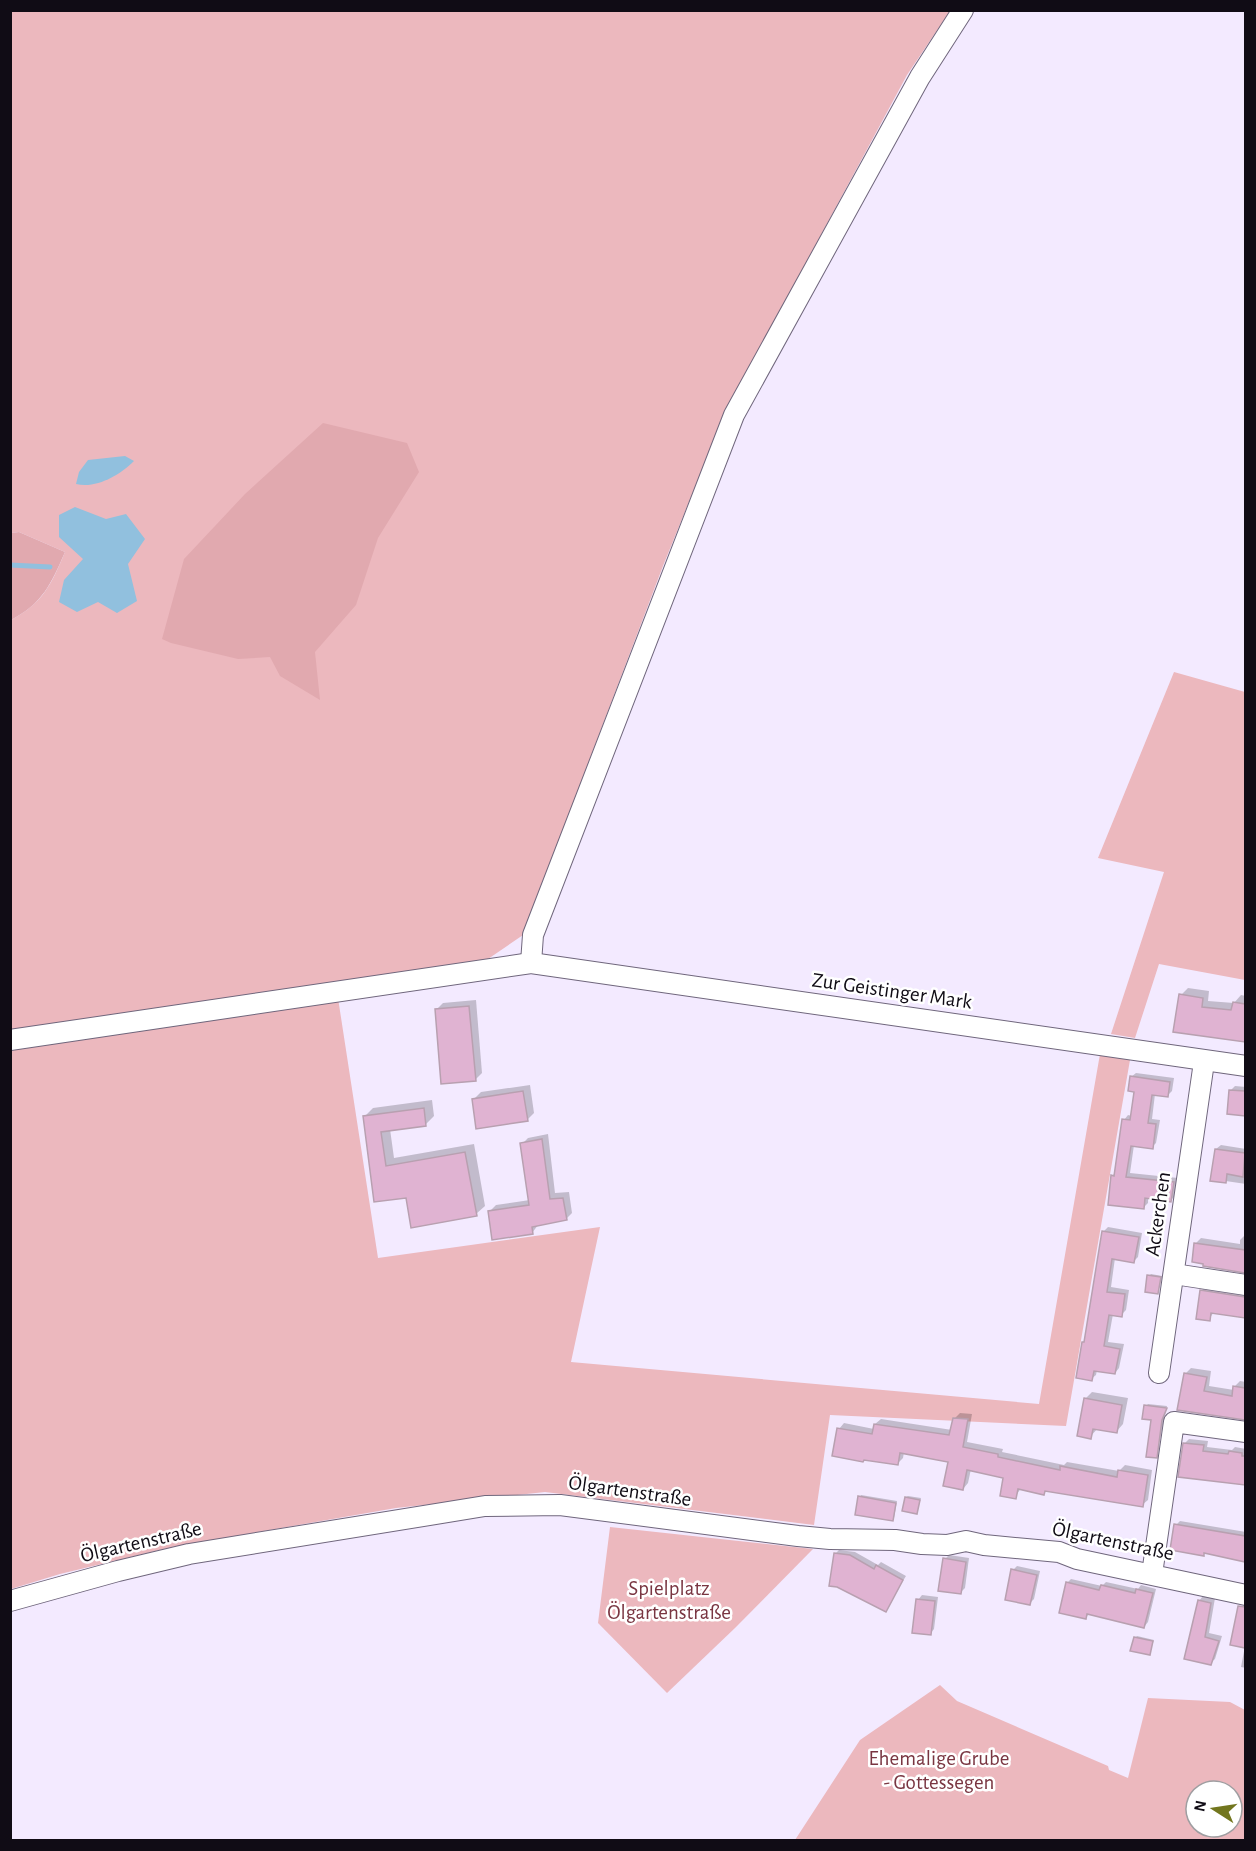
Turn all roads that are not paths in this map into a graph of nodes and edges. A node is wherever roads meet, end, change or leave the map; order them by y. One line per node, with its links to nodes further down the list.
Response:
1 (963, 10): 2 (street)
2 (531, 963): 3 (street, Zur Geistinger Mark); 4 (street, Zur Geistinger Mark)
3 (10, 1040)
4 (1204, 1062): 5 (street, Zur Geistinger Mark); 6 (street, Ackerchen)
5 (1245, 1066)
6 (1174, 1274): 7 (street); 8 (street, Ackerchen)
7 (1245, 1285)
8 (1159, 1373)
9 (1245, 1432): 10 (street)
10 (1152, 1574): 11 (street, Ölgartenstraße); 12 (street, Ölgartenstraße)
11 (1245, 1595)
12 (10, 1601)

